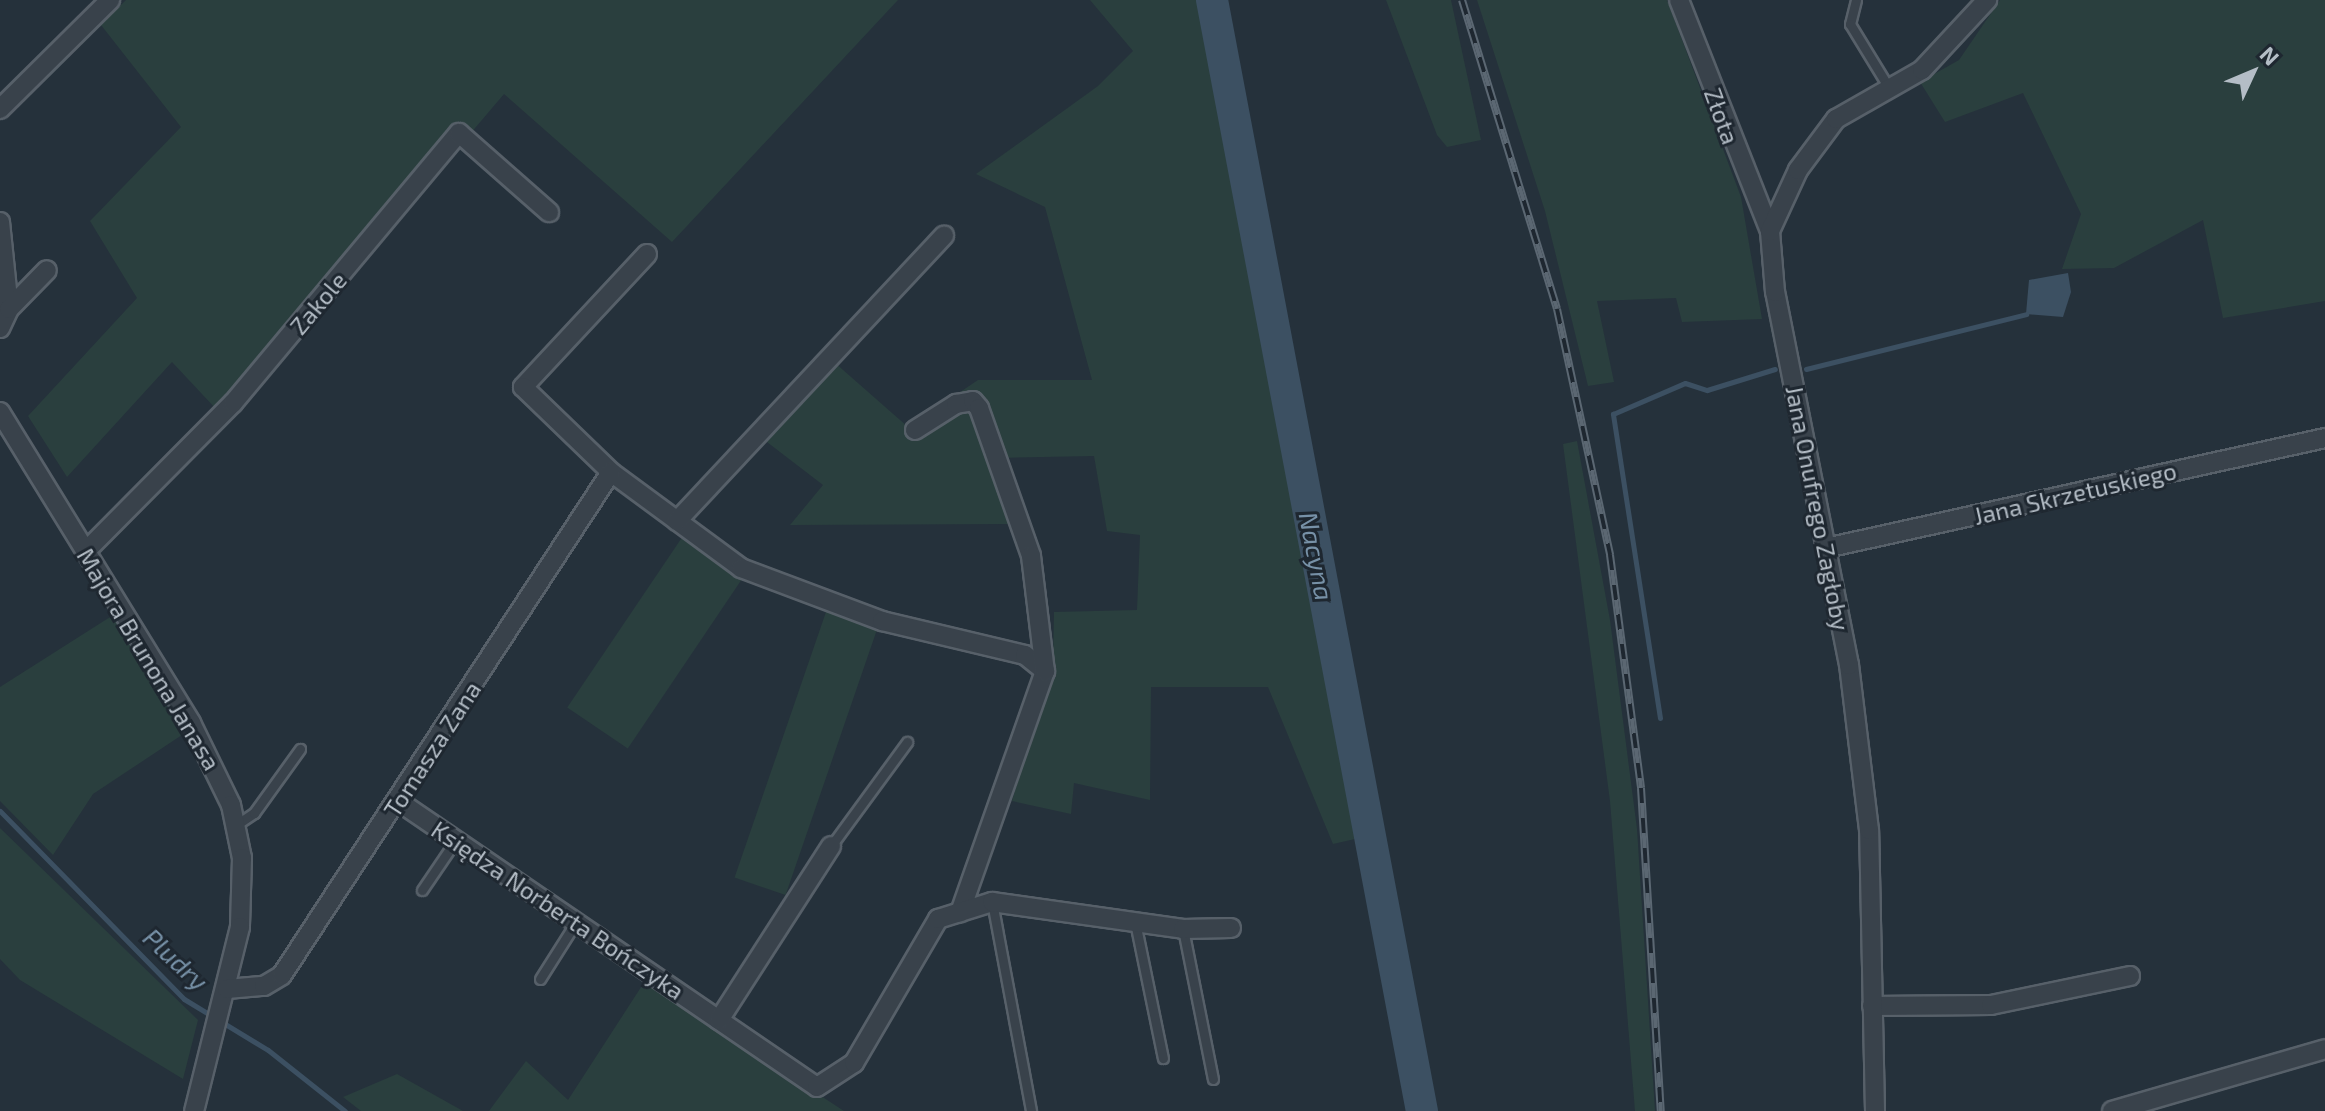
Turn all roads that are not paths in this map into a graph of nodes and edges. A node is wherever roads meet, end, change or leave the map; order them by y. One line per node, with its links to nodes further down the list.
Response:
1 (110, 0): 6 (street)
2 (1679, 0): 9 (street, Złota)
3 (1856, 0): 5 (lane)
4 (1987, 0): 5 (street, Jana Onufrego Zagłoby)
5 (1889, 88): 9 (street, Jana Onufrego Zagłoby)
6 (0, 109)
7 (549, 212): 21 (street, Zakole)
8 (0, 222): 13 (street)
9 (1770, 231): 20 (street, Jana Onufrego Zagłoby)
10 (944, 236): 19 (street)
11 (647, 254): 18 (street)
12 (47, 270): 13 (street)
13 (9, 309): 14 (street)
14 (0, 328)
15 (0, 412): 21 (street, Majora Brunona Janasa)
16 (915, 430): 22 (street)
17 (2325, 438): 20 (street, Jana Skrzetuskiego)
18 (611, 472): 19 (street); 25 (street, Tomasza Zana)
19 (677, 521): 22 (street)
20 (1826, 548): 39 (street, Jana Onufrego Zagłoby)
21 (86, 551): 26 (street, Majora Brunona Janasa)
22 (1045, 671): 31 (street)
23 (907, 742): 28 (lane)
24 (300, 749): 26 (lane)
25 (398, 801): 27 (street, Księdza Norberta Bończyka); 38 (street, Tomasza Zana)
26 (236, 825): 38 (street, Majora Brunona Janasa)
27 (456, 840): 29 (lane); 32 (street, Księdza Norberta Bończyka)
28 (831, 846): 40 (street)
29 (422, 890)
30 (992, 902): 31 (street, Księdza Norberta Bończyka); 33 (street, Księdza Norberta Bończyka); 45 (lane)
31 (960, 912): 40 (street, Księdza Norberta Bończyka)
32 (576, 922): 37 (lane); 40 (street, Księdza Norberta Bończyka)
33 (1135, 922): 35 (street, Księdza Norberta Bończyka); 42 (lane)
34 (1231, 928): 35 (street, Księdza Norberta Bończyka)
35 (1183, 929): 43 (lane)
36 (2130, 976): 39 (street)
37 (540, 979)
38 (225, 996): 44 (street, Majora Brunona Janasa)
39 (1872, 1006): 46 (street, Jana Onufrego Zagłoby)
40 (719, 1020)
41 (2325, 1049): 47 (street)
42 (1163, 1058)
43 (1213, 1079)
44 (194, 1111)
45 (1031, 1111)
46 (1875, 1111)
47 (2112, 1111)

